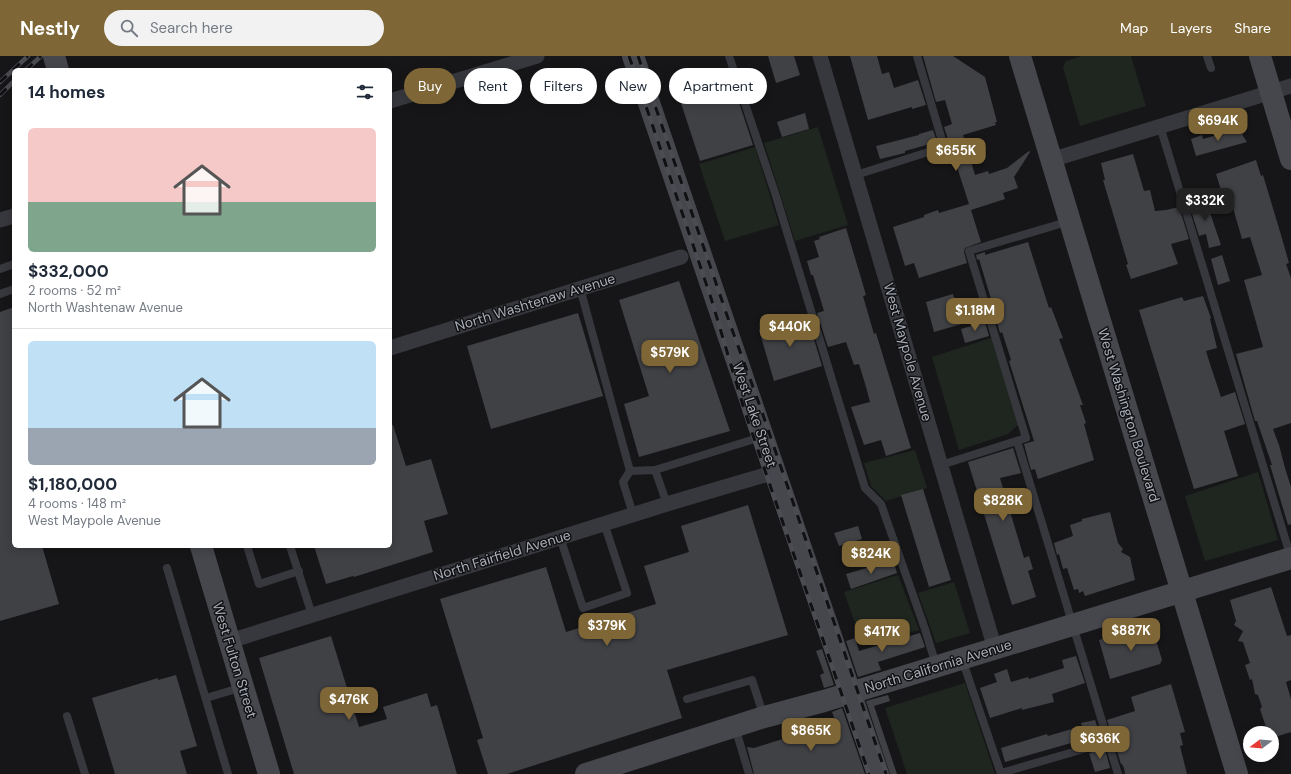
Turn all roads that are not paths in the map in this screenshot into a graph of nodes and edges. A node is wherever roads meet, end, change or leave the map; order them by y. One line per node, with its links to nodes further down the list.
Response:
1 (54, 56): 10 (street)
2 (537, 56): 14 (street)
3 (633, 56): 22 (street, West Lake Street)
4 (729, 56): 51 (lane)
5 (820, 56): 18 (street, West Maypole Avenue)
6 (917, 56): 18 (lane)
7 (1020, 56): 17 (street, West Washington Boulevard)
8 (1207, 56): 11 (lane)
9 (1260, 56): 13 (street)
10 (57, 68)
11 (1211, 68)
12 (1291, 86): 13 (street)
13 (1271, 92): 15 (street); 16 (street)
14 (392, 100)
15 (1160, 126): 17 (street); 42 (lane)
16 (1291, 159)
17 (1051, 160): 21 (street, West Washington Boulevard)
18 (856, 175): 31 (street, West Maypole Avenue)
19 (12, 217): 20 (street)
20 (0, 220)
21 (1070, 221): 30 (lane); 45 (street, West Washington Boulevard)
22 (693, 252): 25 (street, North Washtenaw Avenue); 29 (street, West Lake Street)
23 (12, 265): 24 (lane)
24 (0, 269)
25 (580, 288): 28 (street, North Washtenaw Avenue); 33 (lane)
26 (12, 290): 27 (lane)
27 (0, 294)
28 (392, 347)
29 (762, 436): 32 (lane); 34 (street, West Lake Street)
30 (1018, 441): 31 (lane); 47 (lane)
31 (941, 465): 49 (street, West Maypole Avenue)
32 (655, 470): 33 (lane); 35 (lane)
33 (630, 471): 36 (lane)
34 (775, 472): 35 (street, North Fairfield Avenue); 53 (street, West Lake Street)
35 (667, 504): 36 (street, North Fairfield Avenue)
36 (633, 514): 37 (street, North Fairfield Avenue)
37 (604, 523): 38 (street, North Fairfield Avenue); 38 (lane)
38 (560, 537): 46 (street, North Fairfield Avenue)
39 (202, 548): 48 (street, West Fulton Street)
40 (248, 548): 44 (lane)
41 (291, 548): 44 (lane)
42 (1291, 558): 45 (street, North California Avenue)
43 (166, 568): 54 (lane)
44 (298, 571): 46 (lane)
45 (1182, 592): 47 (street, North California Avenue); 69 (street, West Washington Boulevard)
46 (312, 615): 48 (street, North Fairfield Avenue)
47 (1073, 624): 49 (street, North California Avenue); 59 (lane)
48 (230, 641): 52 (street, West Fulton Street)
49 (995, 649): 50 (street, North California Avenue)
50 (962, 659): 51 (street, North California Avenue); 60 (lane)
51 (937, 666): 53 (street, North California Avenue)
52 (243, 686): 54 (lane); 63 (street, West Fulton Street)
53 (854, 688): 57 (street, North California Avenue); 66 (street, West Lake Street); 67 (street)
54 (206, 698): 62 (lane)
55 (687, 699): 57 (lane)
56 (67, 716): 61 (lane)
57 (764, 717): 58 (street, North California Avenue)
58 (735, 727): 64 (street, North California Avenue); 65 (lane)
59 (1108, 742): 60 (lane); 68 (lane)
60 (1001, 773)
61 (85, 774)
62 (228, 774)
63 (269, 774)
64 (586, 774)
65 (749, 774)
66 (878, 774)
67 (892, 774)
68 (1118, 774)
69 (1237, 774)

